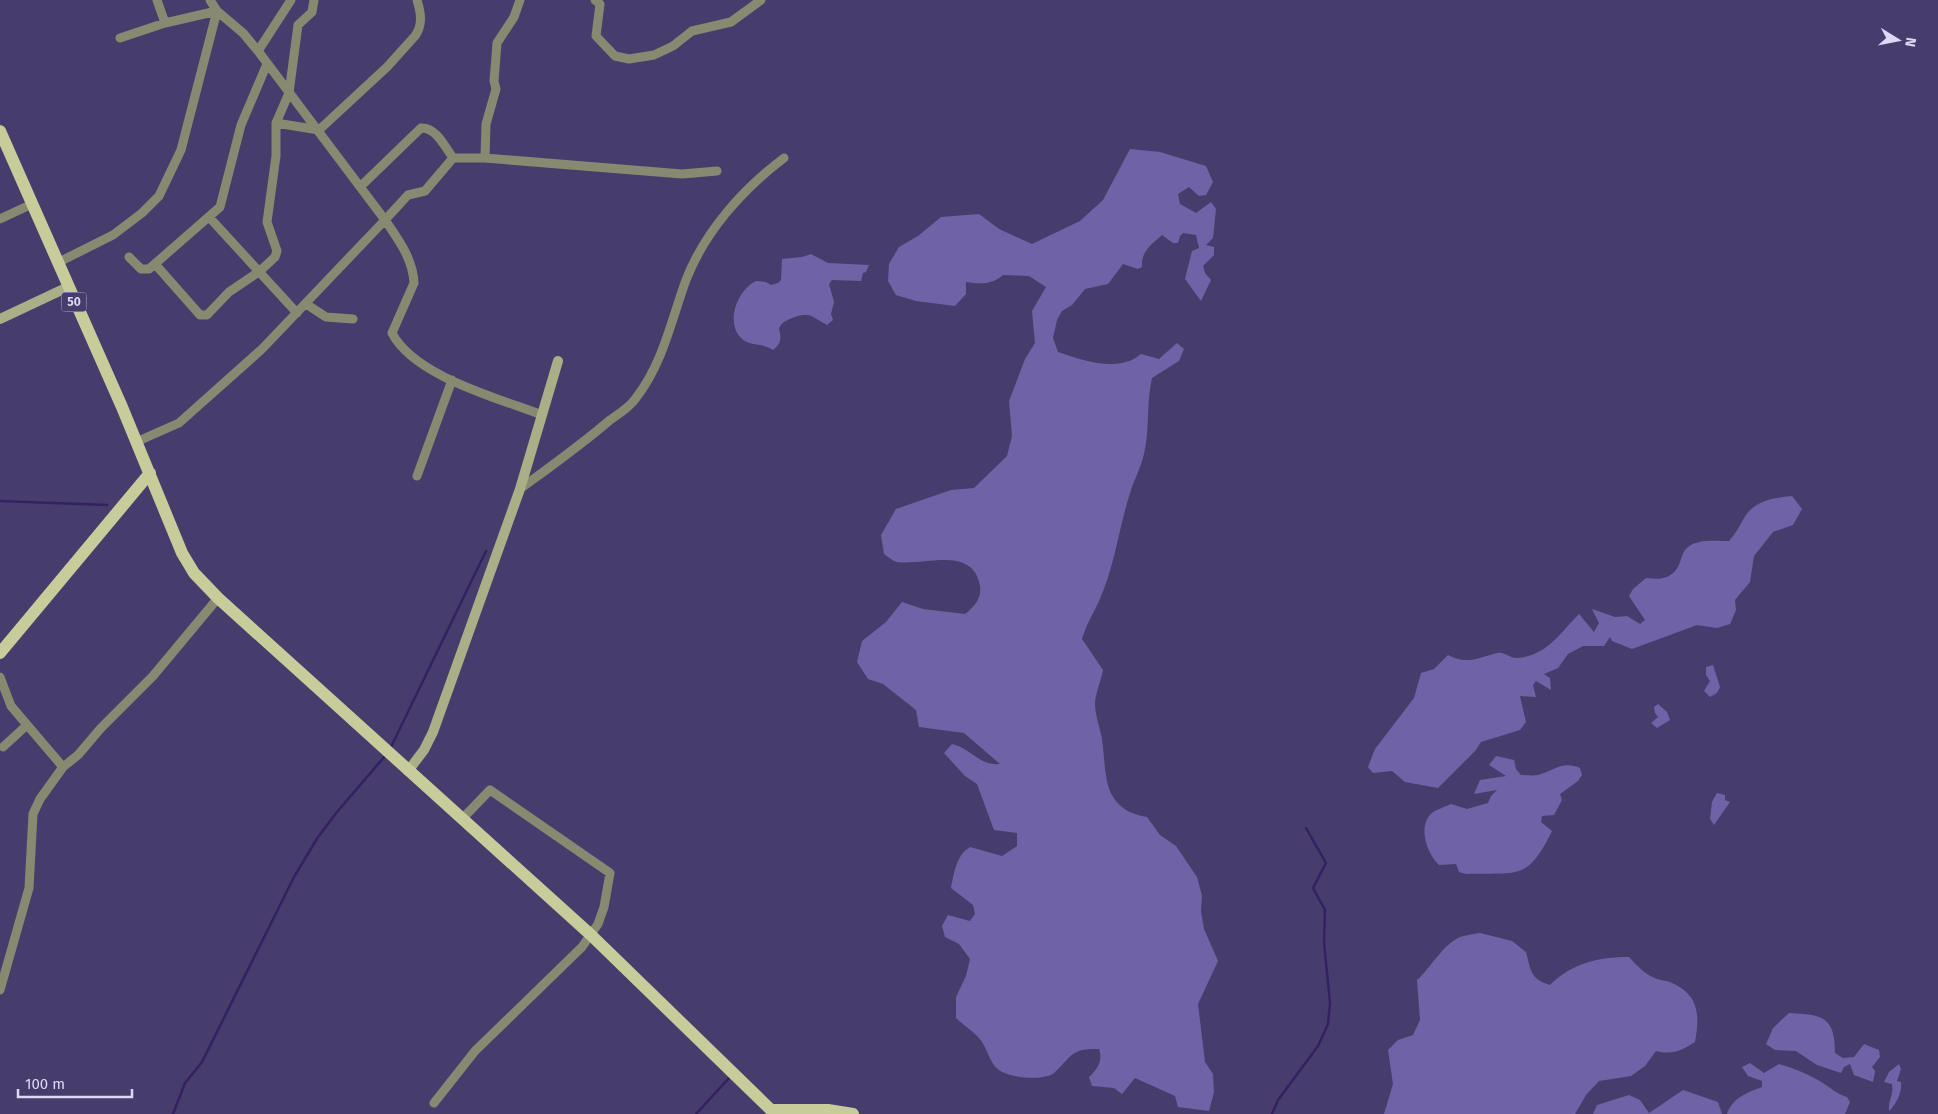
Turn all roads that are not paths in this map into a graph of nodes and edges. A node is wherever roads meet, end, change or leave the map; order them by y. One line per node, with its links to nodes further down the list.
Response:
1 (157, 0): 10 (street)
2 (210, 0): 9 (street)
3 (291, 0): 12 (street)
4 (314, 0): 14 (street)
5 (417, 0): 16 (street)
6 (520, 0): 19 (street)
7 (595, 0): 8 (street)
8 (761, 0)
9 (217, 10): 10 (street); 12 (street); 28 (street)
10 (165, 23): 11 (street)
11 (120, 38)
12 (258, 51): 13 (street)
13 (267, 64): 14 (street); 24 (street)
14 (289, 93): 15 (street); 16 (street)
15 (276, 123): 16 (street); 30 (street)
16 (319, 130): 22 (street)
17 (0, 131): 23 (main road, 50)
18 (453, 158): 19 (street); 22 (street); 26 (street)
19 (485, 158): 21 (street)
20 (784, 158): 42 (street)
21 (717, 171)
22 (361, 186): 26 (street)
23 (32, 204): 25 (street); 28 (main road, 50)
24 (209, 217): 29 (street); 30 (street)
25 (0, 219)
26 (385, 220): 32 (street); 37 (street)
27 (129, 257): 29 (street)
28 (57, 263): 31 (main road, 50)
29 (155, 264): 30 (street)
30 (260, 271): 33 (street)
31 (68, 287): 34 (street); 39 (main road, 50)
32 (306, 304): 33 (street); 35 (street)
33 (297, 313): 39 (street)
34 (0, 319)
35 (353, 319)
36 (558, 361): 38 (street)
37 (452, 380): 38 (street); 41 (street)
38 (542, 414): 42 (street)
39 (136, 442): 40 (main road, 50)
40 (150, 473): 43 (main road); 44 (main road)
41 (417, 476)
42 (520, 489): 49 (street)
43 (218, 598): 48 (street); 49 (main road)
44 (0, 653)
45 (0, 677): 46 (street)
46 (26, 725): 47 (street); 48 (street)
47 (3, 747)
48 (63, 767): 52 (street)
49 (408, 771): 50 (main road)
50 (462, 819): 51 (main road); 51 (street)
51 (591, 935): 53 (street); 54 (main road)
52 (0, 990)
53 (434, 1103)
54 (766, 1112): 55 (main road)
55 (827, 1112): 56 (main road)
56 (853, 1114)

